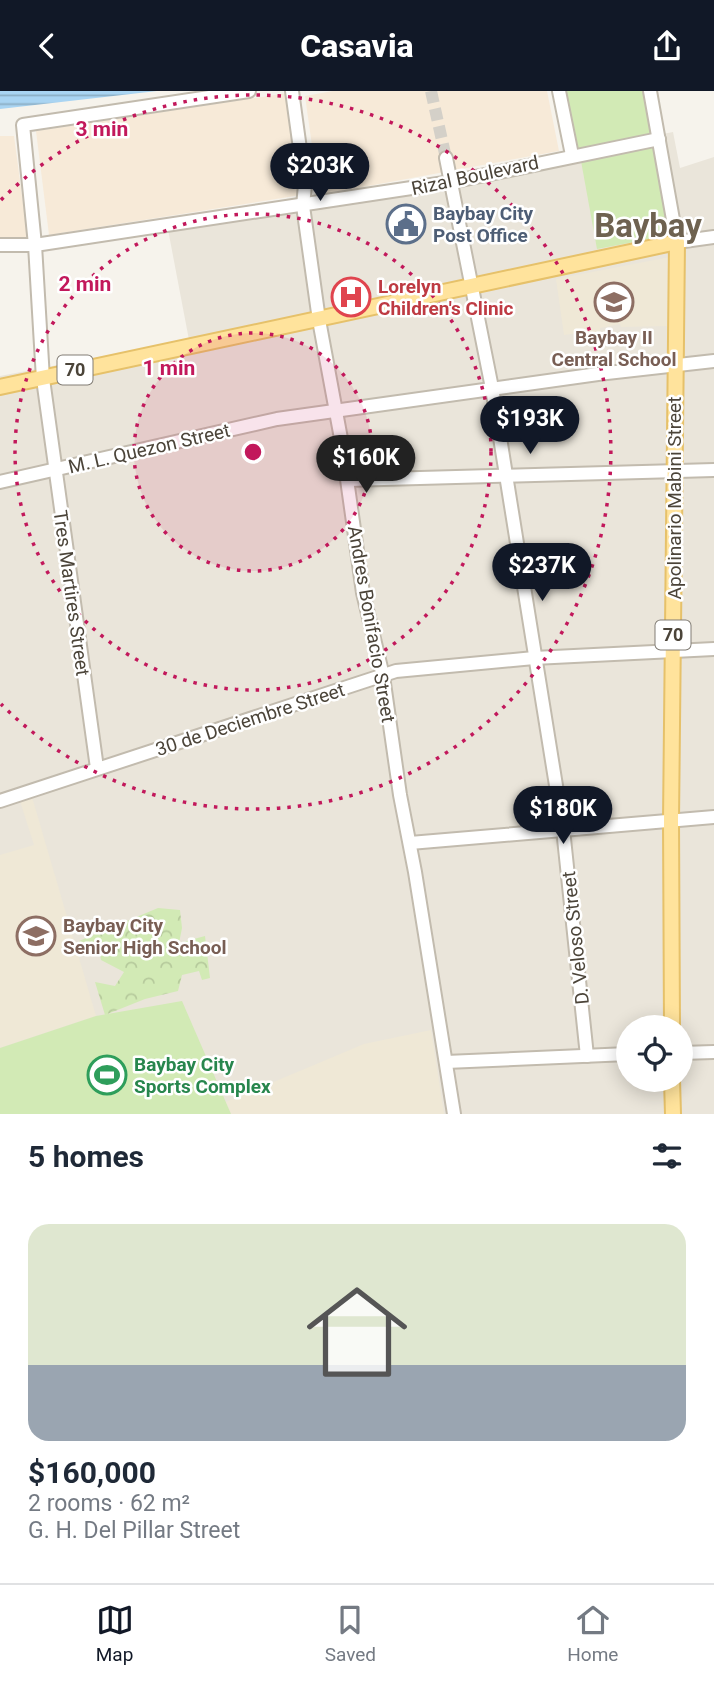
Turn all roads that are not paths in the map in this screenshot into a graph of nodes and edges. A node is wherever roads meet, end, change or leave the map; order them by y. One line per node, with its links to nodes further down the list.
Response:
1 (249, 91): 13 (street, Tres Martires Street)
2 (292, 91): 9 (street, Andres Bonifacio Street)
3 (559, 91): 6 (street)
4 (650, 91): 5 (street, Apolinario Mabini Street)
5 (659, 139): 6 (street, Rizal Boulevard); 11 (street, Apolinario Mabini Street)
6 (572, 155): 8 (street, Rizal Boulevard)
7 (446, 157): 8 (street, D. Veloso Street)
8 (452, 182): 9 (street, Rizal Boulevard); 14 (street, D. Veloso Street)
9 (303, 206): 13 (street, Rizal Boulevard); 15 (street, Andres Bonifacio Street)
10 (714, 237): 11 (street)
11 (677, 242): 14 (main road, 70); 17 (main road, Apolinario Mabini Street / 70)
12 (0, 245): 13 (street, Rizal Boulevard)
13 (35, 245): 18 (street, Tres Martires Street)
14 (471, 286): 15 (main road, 70); 20 (street, D. Veloso Street)
15 (319, 320): 18 (main road, 70); 21 (street, Andres Bonifacio Street)
16 (714, 361): 17 (street, M. L. Quezon Street)
17 (674, 366): 20 (street, M. L. Quezon Street); 23 (main road, Apolinario Mabini Street / 70)
18 (43, 379): 19 (main road, 70); 22 (street, Tres Martires Street)
19 (0, 387)
20 (492, 388): 21 (street, M. L. Quezon Street); 25 (street, D. Veloso Street)
21 (336, 409): 22 (street, M. L. Quezon Street); 26 (street, Andres Bonifacio Street)
22 (54, 470): 27 (street, M. L. Quezon Street); 32 (street, Tres Martires Street)
23 (674, 470): 24 (street); 25 (street); 29 (main road, Apolinario Mabini Street / 70)
24 (714, 470)
25 (506, 474): 26 (street); 30 (street, D. Veloso Street)
26 (348, 480): 31 (street, Andres Bonifacio Street)
27 (0, 482)
28 (714, 649): 29 (street, 30 de Deciembre Street)
29 (673, 653): 30 (street, 30 de Deciembre Street); 35 (main road, Apolinario Mabini Street / 70)
30 (534, 658): 31 (street, 30 de Deciembre Street); 36 (street, D. Veloso Street)
31 (383, 676): 32 (street, 30 de Deciembre Street); 37 (street, Andres Bonifacio Street)
32 (97, 768): 33 (street, 30 de Deciembre Street)
33 (0, 801)
34 (714, 817): 35 (street)
35 (671, 821): 36 (street); 38 (main road, Apolinario Mabini Street / 70)
36 (563, 829): 37 (street); 42 (street, D. Veloso Street)
37 (410, 843): 43 (street, Andres Bonifacio Street)
38 (672, 1015)
39 (714, 1052): 40 (street)
40 (693, 1053)
41 (616, 1055): 42 (street)
42 (587, 1056): 43 (street)
43 (446, 1062): 45 (street, Andres Bonifacio Street)
44 (672, 1092): 46 (main road)
45 (454, 1114)
46 (673, 1114)

